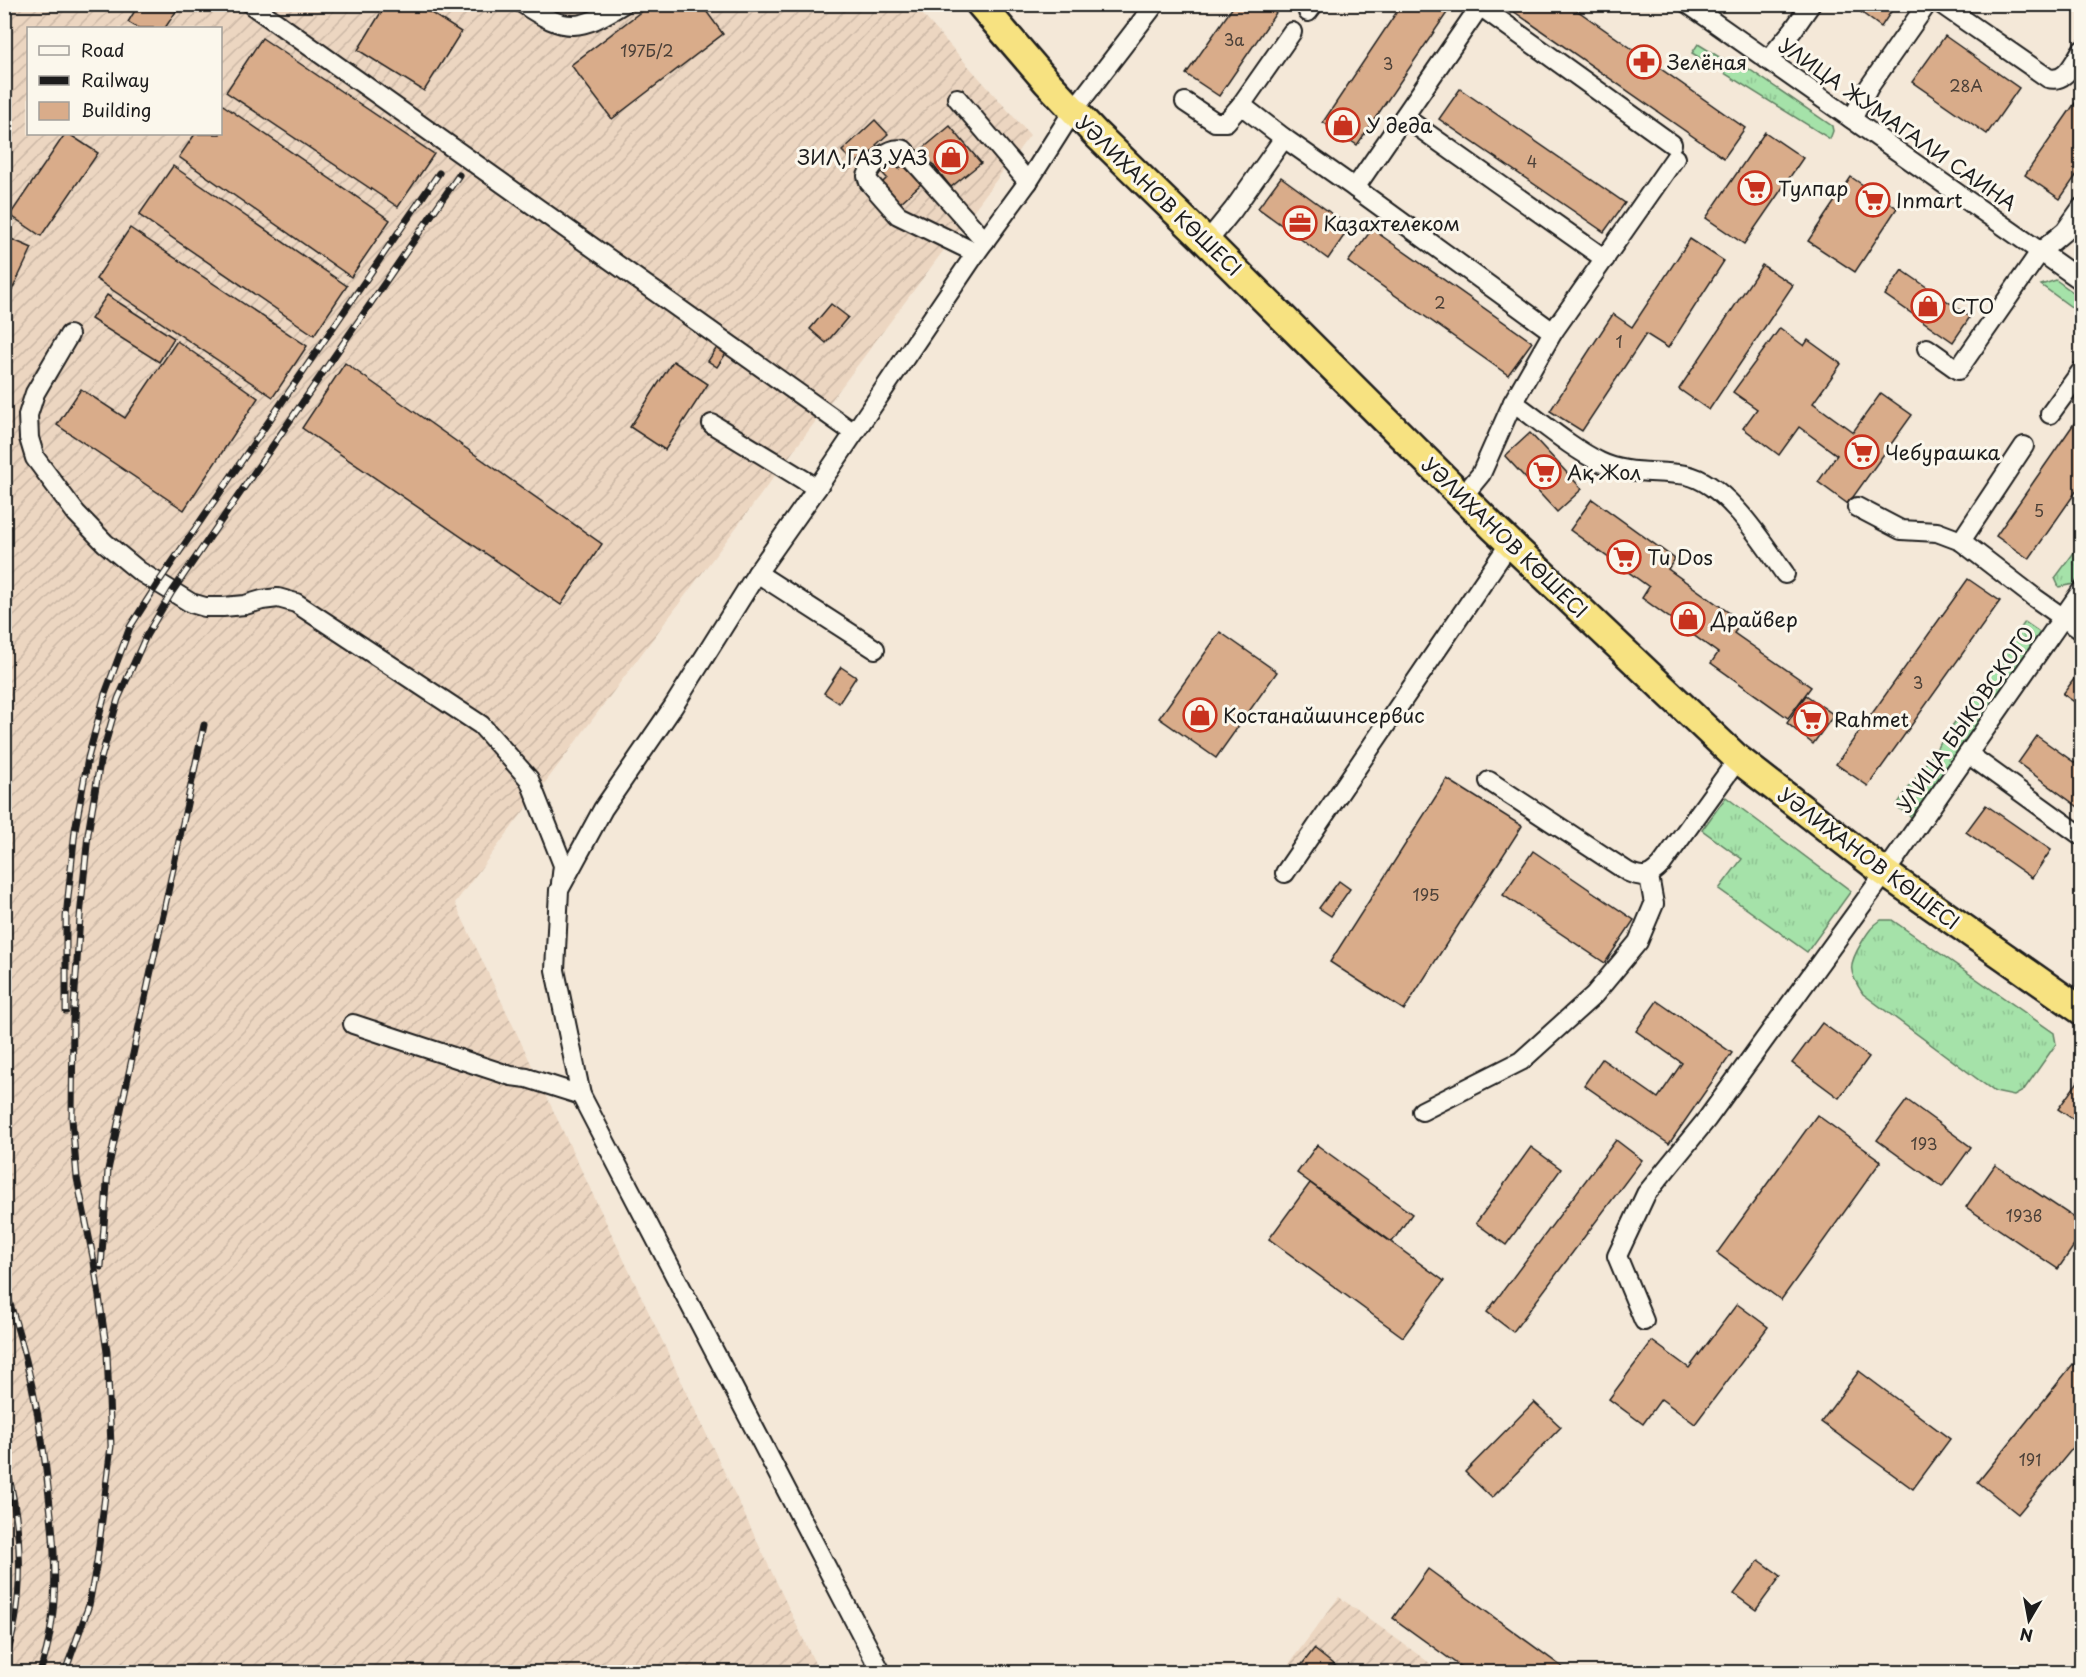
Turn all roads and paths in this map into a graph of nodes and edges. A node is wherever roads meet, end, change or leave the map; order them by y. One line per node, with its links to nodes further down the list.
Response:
1 (523, 4): 2 (street)
2 (623, 4)
3 (980, 4): 17 (highway, УӘЛИХАНОВ КӨШЕСІ)
4 (1155, 4): 17 (street)
5 (1688, 4): 13 (street, УЛИЦА ЖУМАГАЛИ САИНА)
6 (1810, 4): 13 (street)
7 (1927, 4): 19 (street)
8 (1941, 4): 12 (street)
9 (1480, 5): 18 (street); 27 (street)
10 (253, 6): 36 (street)
11 (1292, 32): 16 (street)
12 (2082, 50)
13 (1768, 60): 19 (street, УЛИЦА ЖУМАГАЛИ САИНА)
14 (957, 98): 21 (street)
15 (1185, 102): 16 (street)
16 (1241, 105): 20 (street)
17 (1073, 111): 21 (street); 24 (highway, УӘЛИХАНОВ КӨШЕСІ)
18 (1404, 117): 22 (street); 27 (street)
19 (1852, 119): 26 (street, УЛИЦА ЖУМАГАЛИ САИНА)
20 (1284, 138): 22 (street); 24 (street)
21 (1028, 182): 25 (street)
22 (1355, 188): 29 (street)
23 (2082, 207): 26 (street)
24 (1207, 242): 39 (highway, УӘЛИХАНОВ КӨШЕСІ)
25 (980, 247): 25 (street); 36 (street)
26 (2040, 252): 28 (street, УЛИЦА ЖУМАГАЛИ САИНА); 31 (street)
27 (1605, 259): 29 (street)
28 (2082, 281)
29 (1553, 332): 33 (street)
30 (69, 335): 56 (street)
31 (1927, 348)
32 (2082, 370): 34 (street)
33 (1513, 402): 39 (street); 44 (street)
34 (2050, 414)
35 (712, 424): 38 (street)
36 (854, 433): 38 (street)
37 (2024, 446): 41 (street)
38 (817, 488): 43 (street)
39 (1462, 497): 42 (highway, УӘЛИХАНОВ КӨШЕСІ)
40 (1857, 507): 41 (street)
41 (1961, 542): 46 (street)
42 (1510, 543): 50 (highway, УӘЛИХАНОВ КӨШЕСІ); 53 (street)
43 (757, 573): 48 (street); 56 (street)
44 (1785, 574)
45 (2082, 590): 46 (street, УЛИЦА БЫКОВСКОГО)
46 (2062, 618): 47 (street); 49 (street, УЛИЦА БЫКОВСКОГО)
47 (2082, 631)
48 (875, 649)
49 (1968, 754): 52 (street); 54 (street, УЛИЦА БЫКОВСКОГО)
50 (1738, 759): 54 (highway, УӘЛИХАНОВ КӨШЕСІ); 55 (street)
51 (1489, 781): 55 (street)
52 (2079, 834)
53 (1285, 873)
54 (1885, 873): 57 (highway, УӘЛИХАНОВ КӨШЕСІ); 61 (street, УЛИЦА БЫКОВСКОГО)
55 (1649, 876): 60 (street)
56 (560, 890): 59 (street)
57 (2082, 1011)
58 (353, 1024): 59 (street)
59 (581, 1095): 62 (street)
60 (1422, 1111)
61 (1644, 1321)
62 (881, 1672)

